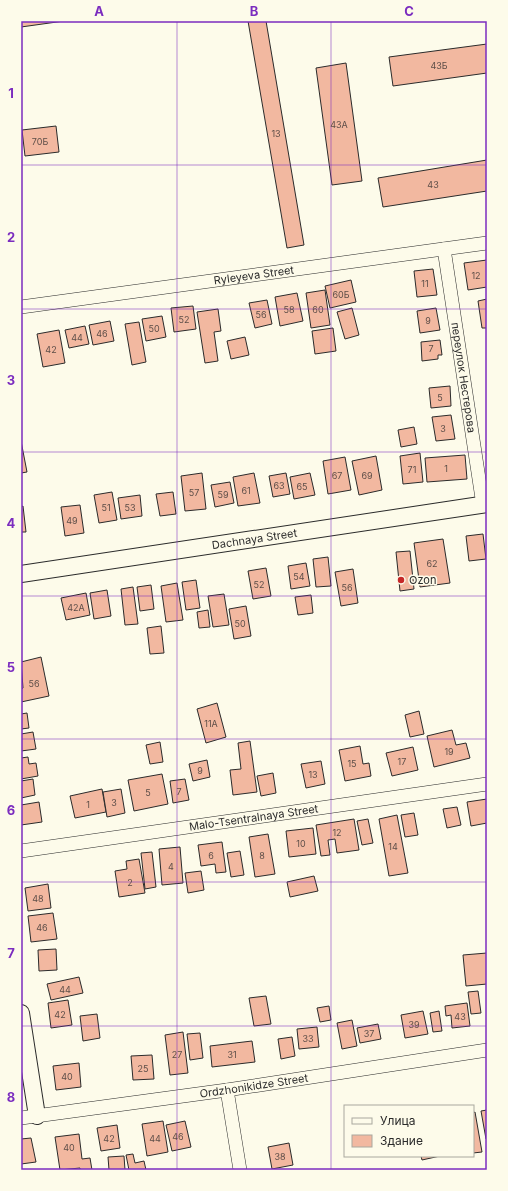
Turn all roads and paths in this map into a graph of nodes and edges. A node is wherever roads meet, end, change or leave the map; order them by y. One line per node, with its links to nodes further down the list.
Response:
1 (487, 243): 2 (street, Ryleyeva Street)
2 (444, 250): 3 (street, Ryleyeva Street); 4 (street, переулок Нестерова)
3 (21, 307)
4 (485, 504): 5 (street, Dachnaya Street)
5 (21, 574)
6 (487, 784): 7 (street, Malo-Tsentralnaya Street)
7 (21, 851)
8 (21, 1013): 11 (street)
9 (487, 1050): 10 (street, Ordzhonikidze Street)
10 (227, 1090): 11 (street, Ordzhonikidze Street); 12 (street)
11 (29, 1117)
12 (240, 1170)

